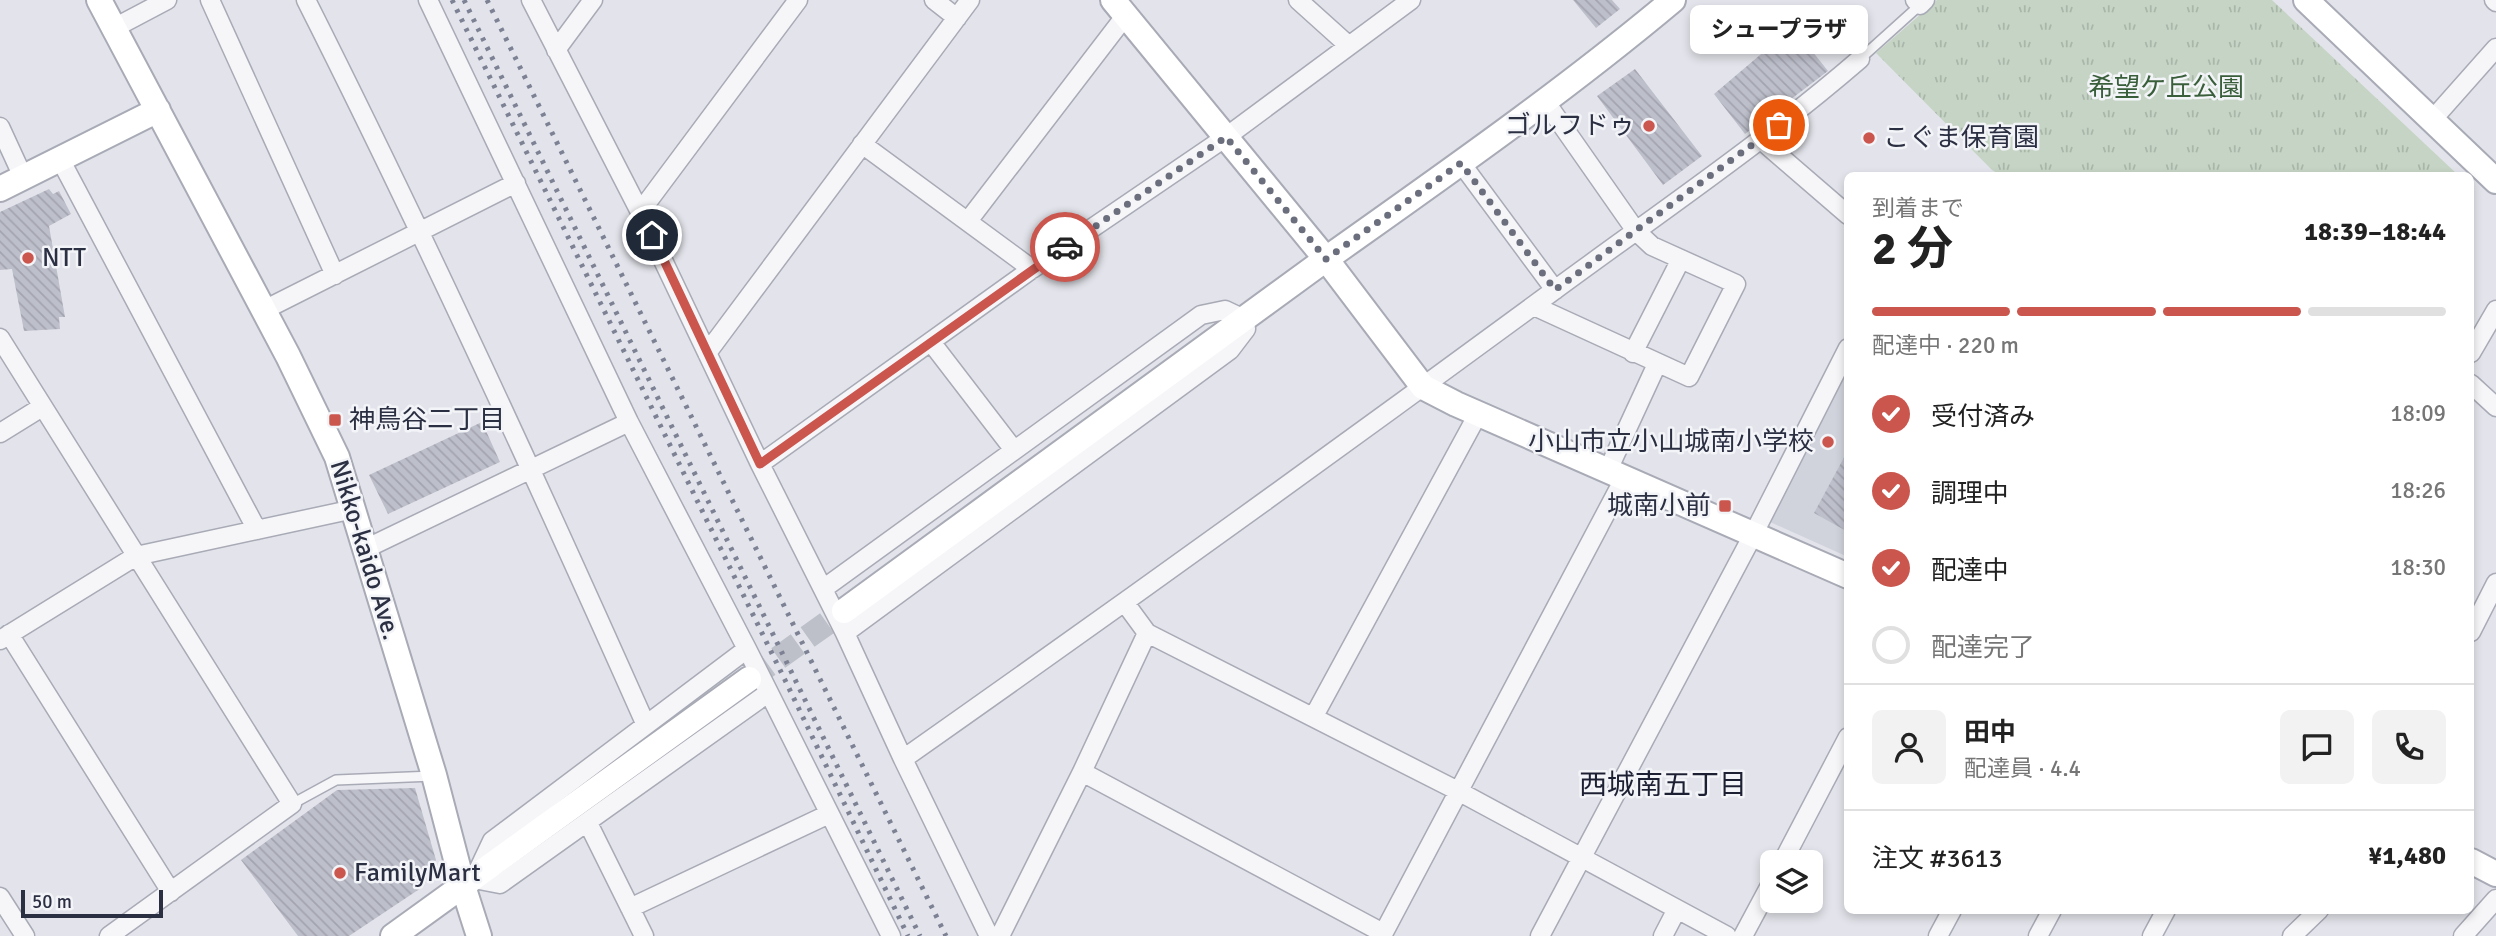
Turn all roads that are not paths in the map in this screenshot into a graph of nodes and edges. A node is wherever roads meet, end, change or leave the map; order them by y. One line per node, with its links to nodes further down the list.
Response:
1 (99, 0): 18 (street, Nikko-kaido Ave.)
2 (167, 0): 18 (street)
3 (210, 0): 44 (street)
4 (306, 0): 40 (street)
5 (428, 0): 34 (street)
6 (531, 0): 21 (street)
7 (593, 0): 21 (street)
8 (798, 0): 36 (street)
9 (934, 0): 17 (street)
10 (970, 0): 17 (street)
11 (1298, 0): 19 (street)
12 (1410, 0): 19 (street)
13 (1673, 0): 23 (street)
14 (2306, 0): 25 (street)
15 (1920, 2): 22 (lane)
16 (1120, 8): 27 (street); 38 (street)
17 (957, 18): 29 (street)
18 (114, 28): 24 (street, Nikko-kaido Ave.)
19 (1348, 45): 27 (street)
20 (2496, 48): 25 (street)
21 (556, 50): 36 (street)
22 (1860, 59): 28 (street)
23 (1545, 101): 31 (street); 39 (street)
24 (159, 110): 30 (street); 47 (street, Nikko-kaido Ave.)
25 (2433, 119): 33 (street)
26 (0, 127): 32 (street)
27 (1226, 137): 41 (street); 43 (street)
28 (1760, 139): 37 (street); 39 (street)
29 (862, 144): 38 (street); 53 (street)
30 (60, 159): 32 (street); 69 (street)
31 (1461, 163): 41 (street); 45 (street)
32 (23, 177): 35 (street)
33 (2496, 181)
34 (516, 183): 40 (street); 62 (street)
35 (0, 189)
36 (640, 212): 53 (street)
37 (1844, 212)
38 (968, 221): 43 (street)
39 (1636, 231): 42 (street); 45 (street)
40 (421, 232): 44 (street); 66 (street)
41 (1326, 259): 49 (street); 57 (street)
42 (1681, 259): 54 (street); 56 (street)
43 (1032, 269): 51 (street)
44 (335, 275): 47 (street)
45 (1555, 290): 46 (street)
46 (1534, 306): 54 (street); 57 (street)
47 (264, 310): 68 (street, Nikko-kaido Ave.)
48 (2496, 310): 52 (street)
49 (1244, 319): 64 (street); 77 (street)
50 (0, 338): 59 (street)
51 (931, 342): 64 (street); 65 (street)
52 (2474, 348)
53 (707, 353): 65 (street)
54 (1633, 353): 56 (street)
55 (1844, 356): 70 (street)
56 (1657, 364): 67 (street)
57 (1423, 387): 61 (street); 76 (street)
58 (2474, 387): 60 (street)
59 (41, 407): 63 (street); 72 (street)
60 (2496, 408)
61 (1478, 414): 67 (street); 83 (street)
62 (629, 422): 66 (street); 81 (street)
63 (0, 433)
64 (1014, 450): 75 (street)
65 (760, 464): 75 (street)
66 (533, 470): 71 (street); 84 (street)
67 (1617, 474): 70 (street); 89 (street)
68 (354, 509): 69 (street); 71 (street, Nikko-kaido Ave.)
69 (257, 530): 72 (street)
70 (1754, 533): 73 (street); 94 (street)
71 (365, 549): 88 (street, Nikko-kaido Ave.)
72 (136, 556): 80 (street); 90 (street)
73 (1844, 574)
74 (2496, 583): 78 (street)
75 (823, 589): 77 (street)
76 (1125, 603): 79 (street); 86 (street)
77 (845, 622): 86 (street)
78 (2474, 626)
79 (1147, 633): 83 (street); 87 (street)
80 (5, 637): 98 (street)
81 (747, 649): 82 (street); 84 (street)
82 (759, 686): 91 (street); 92 (street); 97 (street)
83 (1314, 716): 89 (street)
84 (645, 723): 97 (street)
85 (1844, 745): 93 (street)
86 (902, 758): 109 (street)
87 (1083, 772): 109 (street); 110 (street)
88 (434, 775): 90 (lane); 97 (street, Nikko-kaido Ave.)
89 (1458, 791): 94 (street); 110 (street)
90 (292, 804): 98 (street)
91 (829, 814): 102 (street); 116 (street)
92 (588, 823): 97 (street); 102 (street)
93 (1789, 850)
94 (1582, 858): 103 (street); 117 (street)
95 (2474, 862): 96 (street)
96 (2495, 872)
97 (468, 882): 113 (street); 114 (street, Nikko-kaido Ave.)
98 (171, 892): 112 (street)
99 (0, 897): 111 (street)
100 (2496, 899): 124 (street)
101 (1760, 904): 120 (street)
102 (630, 908): 115 (street)
103 (1677, 909): 118 (street); 119 (street)
104 (1951, 914): 108 (street)
105 (2050, 914): 121 (street)
106 (2164, 914): 122 (street)
107 (2315, 914): 123 (street)
108 (1945, 934)
109 (1001, 935)
110 (1382, 935)
111 (24, 936)
112 (109, 936)
113 (393, 936)
114 (479, 936)
115 (644, 936)
116 (891, 936)
117 (1540, 936)
118 (1663, 936)
119 (1727, 936)
120 (1743, 936)
121 (2038, 936)
122 (2152, 936)
123 (2292, 936)
124 (2463, 936)

